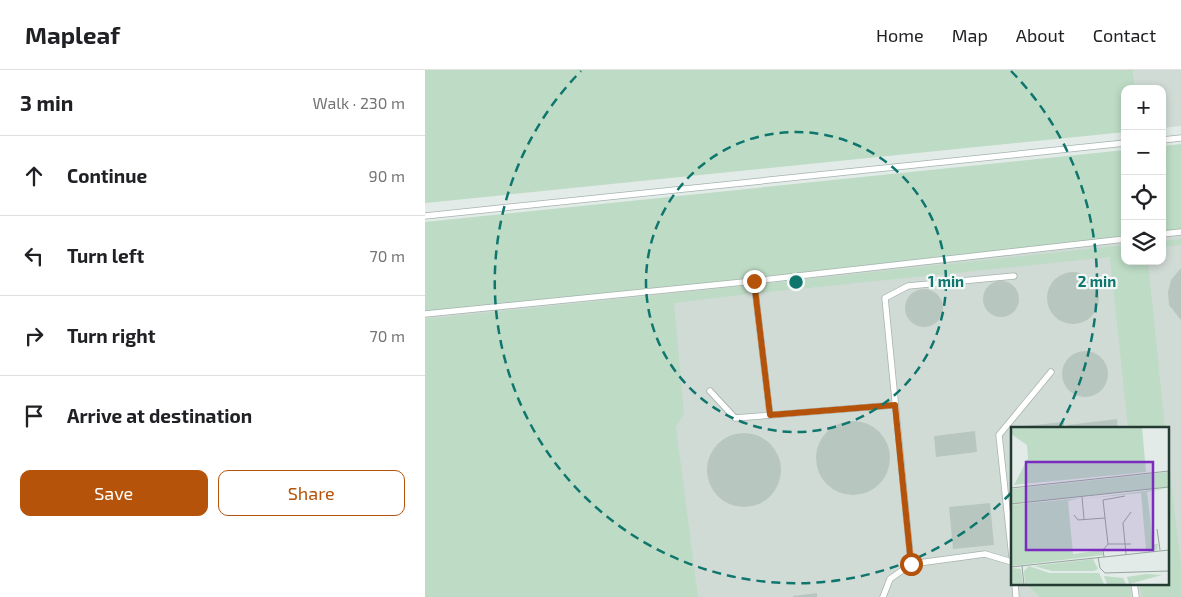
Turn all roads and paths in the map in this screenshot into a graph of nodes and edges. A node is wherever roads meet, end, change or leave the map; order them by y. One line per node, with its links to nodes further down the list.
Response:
1 (1181, 138): 2 (lane)
2 (1166, 140)
3 (1121, 143): 4 (lane)
4 (425, 216)
5 (1181, 232): 6 (lane)
6 (1166, 234)
7 (1121, 238): 9 (lane)
8 (1014, 276): 13 (lane)
9 (754, 281): 10 (lane); 14 (lane)
10 (425, 314)
11 (1051, 372): 15 (lane)
12 (710, 391): 14 (lane)
13 (895, 405): 14 (lane); 17 (lane)
14 (770, 415)
15 (1011, 548)
16 (1011, 562): 17 (lane)
17 (911, 564): 20 (lane)
18 (1015, 584): 21 (lane)
19 (1134, 584): 22 (lane)
20 (883, 597)
21 (1016, 597)
22 (1136, 597)

